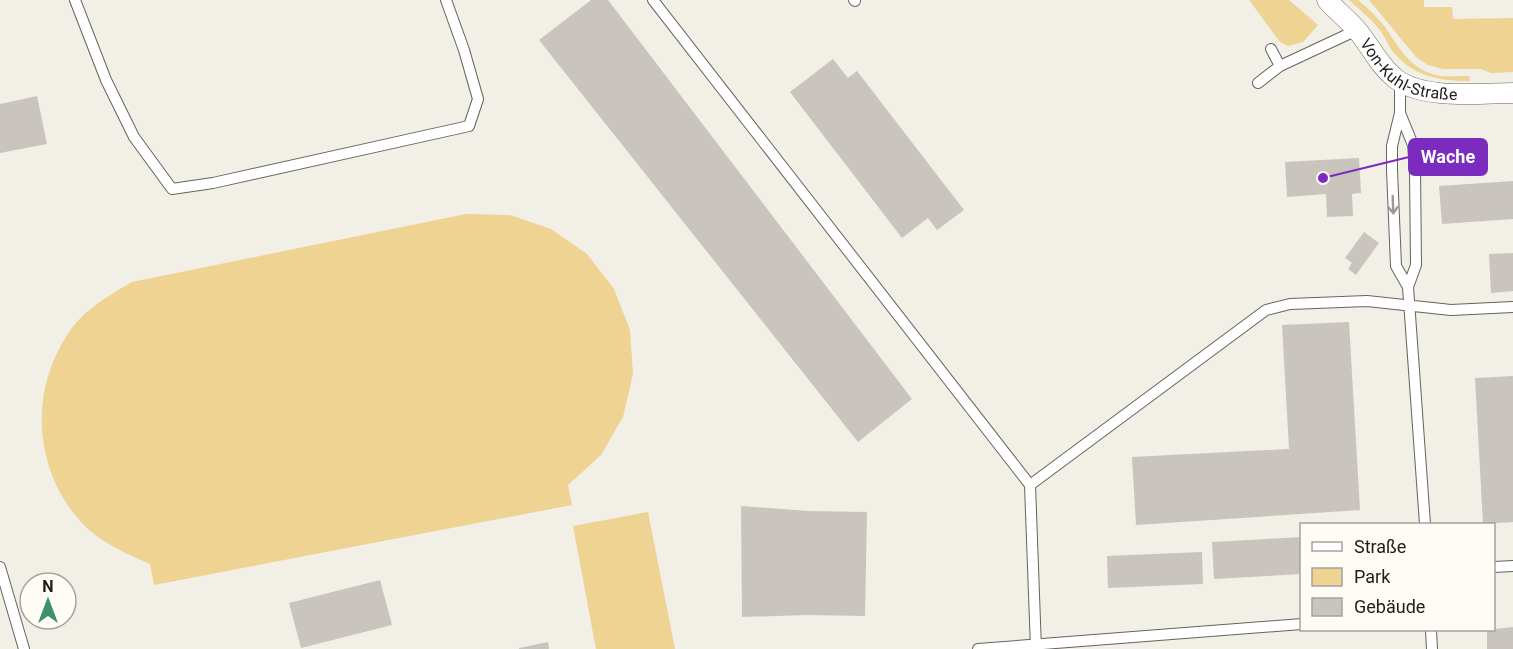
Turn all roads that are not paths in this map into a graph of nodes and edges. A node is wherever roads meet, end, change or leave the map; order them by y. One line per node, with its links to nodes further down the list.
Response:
1 (75, 0): 2 (lane)
2 (446, 0)
3 (653, 0): 15 (lane)
4 (1327, 0): 5 (street, Von-Kuhl-Straße)
5 (1357, 30): 7 (lane); 8 (street, Von-Kuhl-Straße)
6 (1271, 49): 7 (lane)
7 (1280, 66): 9 (lane)
8 (1400, 81): 10 (street, Von-Kuhl-Straße); 11 (lane)
9 (1258, 82)
10 (1513, 93)
11 (1400, 113): 12 (lane); 12 (lane, one-way to 12)
12 (1408, 287): 13 (lane)
13 (1410, 305): 14 (lane); 15 (lane); 16 (lane)
14 (1513, 307)
15 (1030, 485): 22 (lane)
16 (1425, 523)
17 (1513, 566): 19 (lane)
18 (0, 567): 23 (lane)
19 (1495, 567)
20 (1300, 624): 22 (lane)
21 (1431, 631): 25 (lane)
22 (1035, 646): 24 (lane)
23 (24, 649)
24 (978, 649)
25 (1432, 649)

